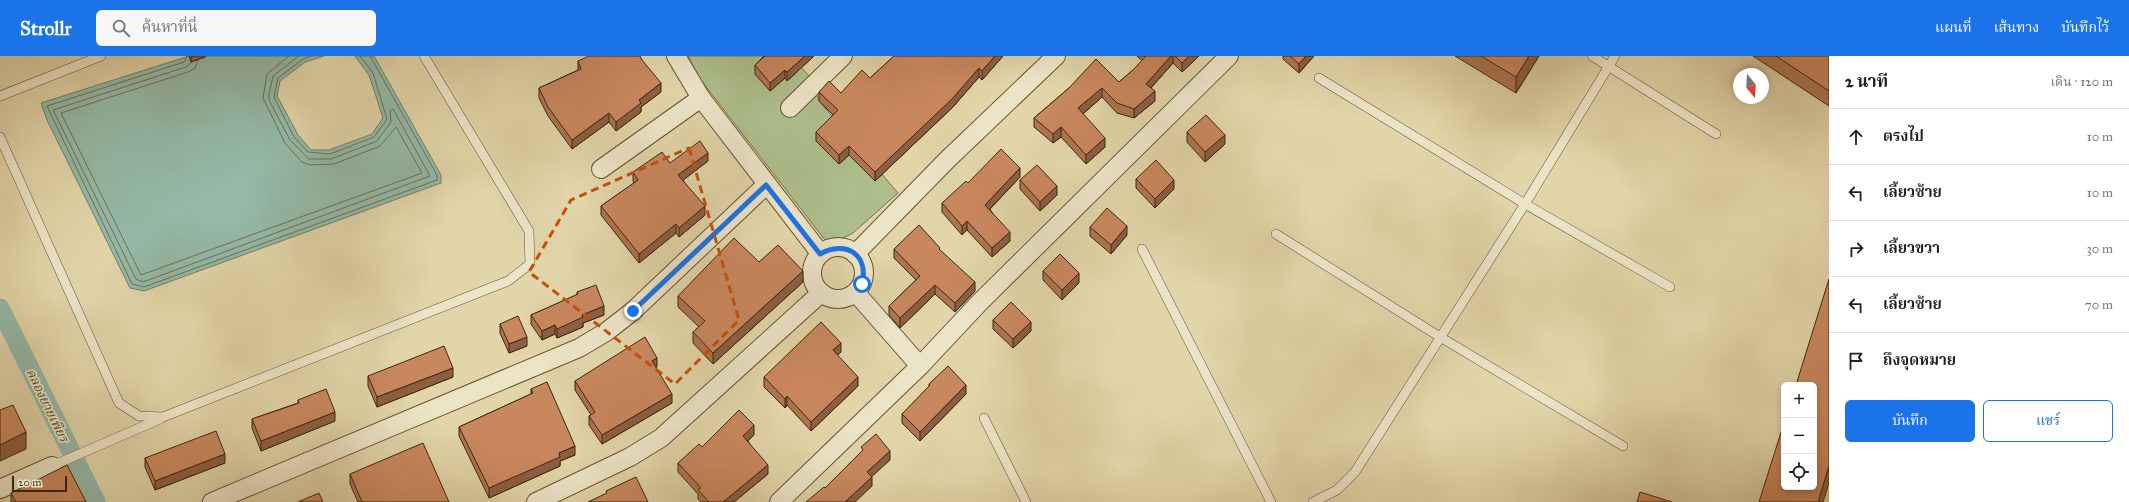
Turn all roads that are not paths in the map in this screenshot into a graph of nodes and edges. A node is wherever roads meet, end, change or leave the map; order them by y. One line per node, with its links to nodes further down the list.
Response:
1 (101, 56): 11 (lane)
2 (424, 56): 28 (lane)
3 (676, 56): 12 (street)
4 (843, 56): 13 (street)
5 (1056, 56): 22 (street)
6 (1229, 56): 27 (street)
7 (1592, 56): 9 (lane)
8 (1615, 56): 9 (lane)
9 (1609, 66): 14 (lane); 18 (lane)
10 (1319, 78): 18 (lane)
11 (0, 96)
12 (701, 98): 16 (street); 17 (street)
13 (790, 108)
14 (1716, 134)
15 (0, 137): 28 (lane)
16 (601, 169)
17 (766, 185): 21 (street); 33 (street)
18 (1525, 204): 23 (lane); 26 (lane)
19 (1276, 234): 26 (lane)
20 (1142, 249): 37 (lane)
21 (820, 254): 22 (street); 25 (street)
22 (855, 254): 24 (street)
23 (1670, 287)
24 (856, 292): 25 (street); 27 (street)
25 (821, 293): 34 (street)
26 (1440, 337): 30 (lane); 38 (lane)
27 (920, 366): 35 (street)
28 (163, 417): 31 (lane)
29 (984, 418): 36 (lane)
30 (1623, 446)
31 (52, 466): 32 (street)
32 (0, 489)
33 (212, 502)
34 (536, 502)
35 (779, 502)
36 (1026, 502)
37 (1271, 502)
38 (1313, 502)

